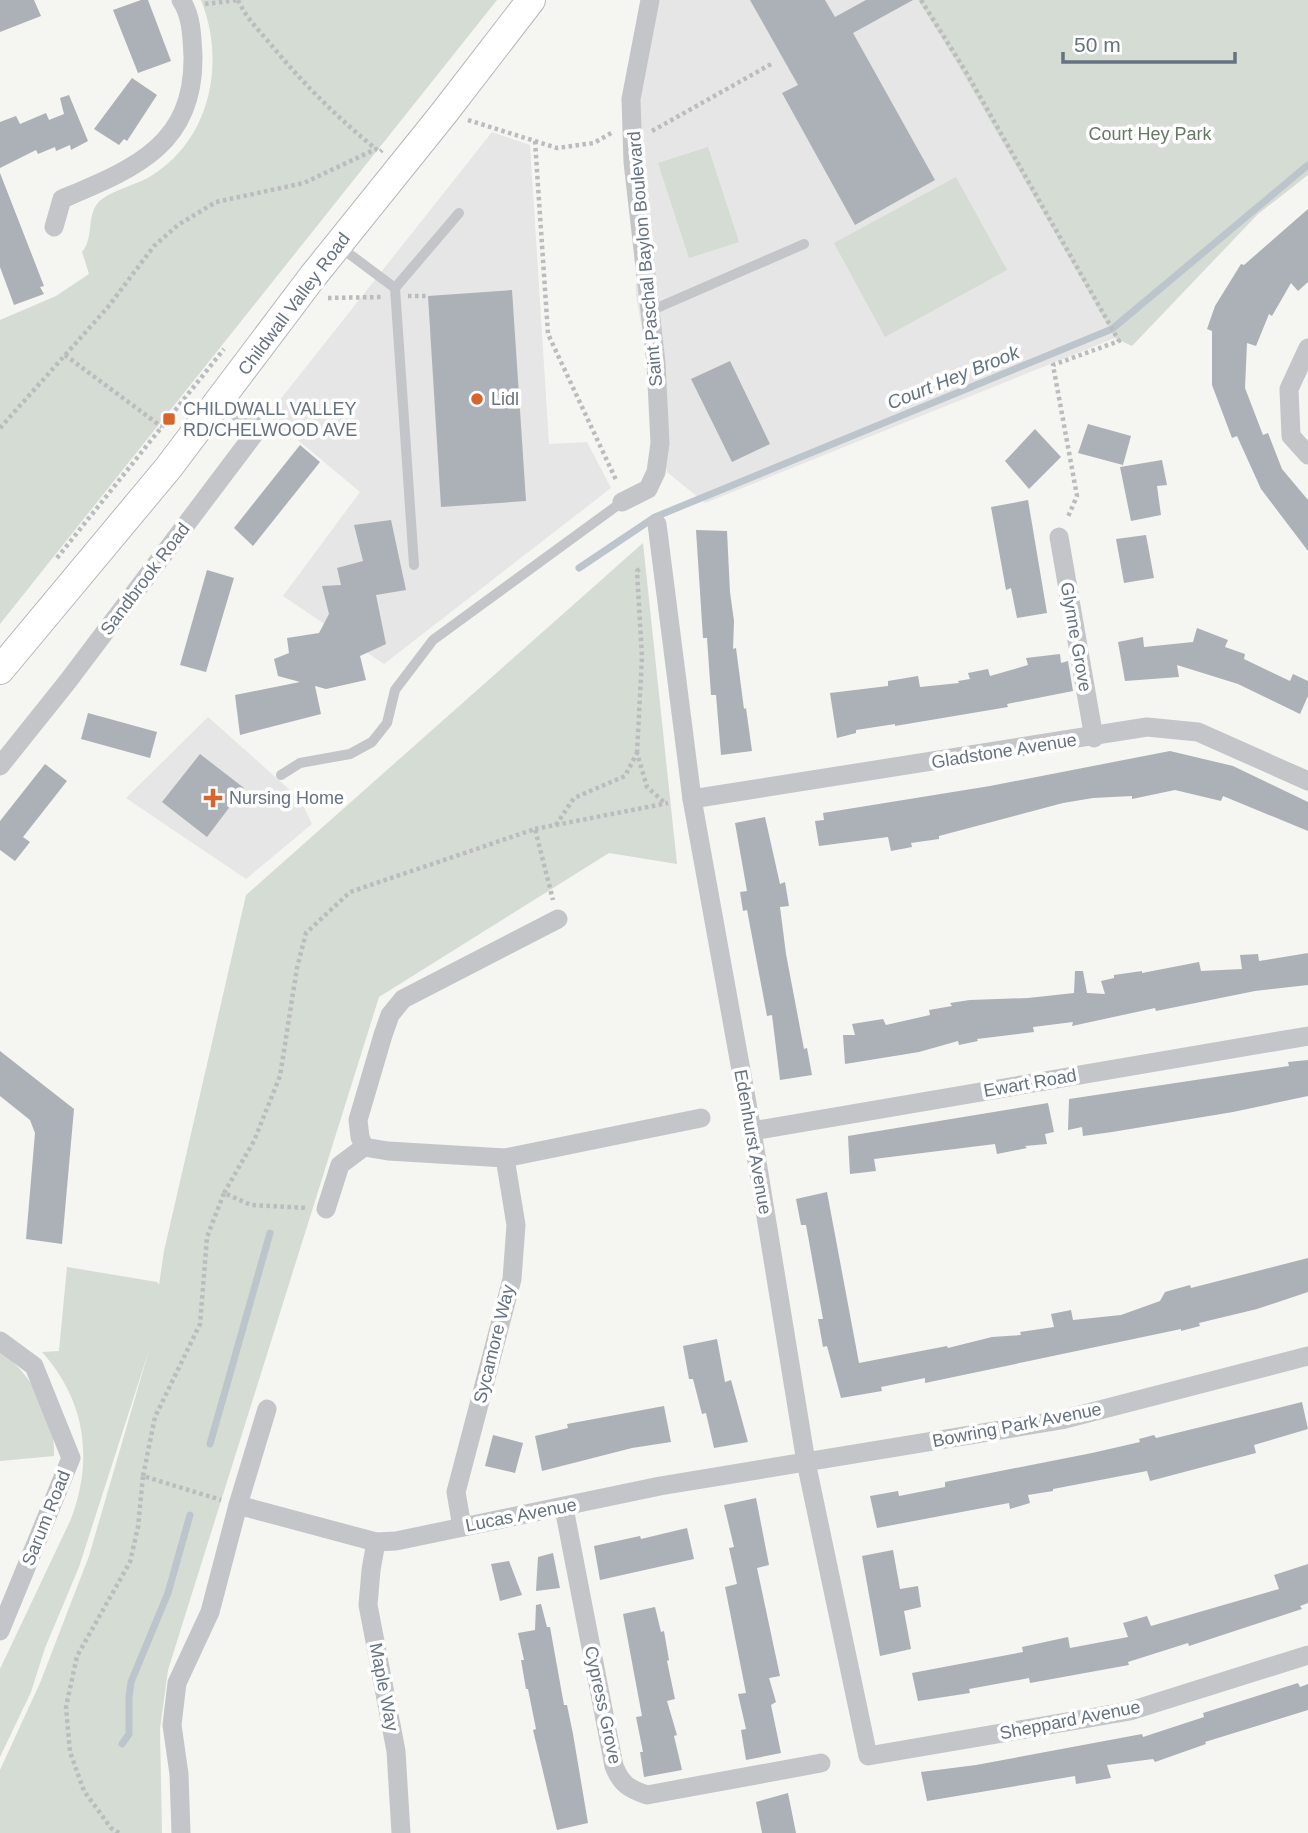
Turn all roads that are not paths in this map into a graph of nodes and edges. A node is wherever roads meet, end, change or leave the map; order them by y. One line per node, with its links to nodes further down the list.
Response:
1 (531, 0): 7 (main road, Childwall Valley Road)
2 (650, 0): 9 (street, Saint Paschal Baylon Boulevard)
3 (184, 4): 5 (street)
4 (459, 213): 8 (lane)
5 (54, 227)
6 (804, 244): 9 (lane)
7 (338, 245): 8 (lane); 11 (main road, Childwall Valley Road)
8 (396, 293): 16 (lane)
9 (650, 311): 13 (street, Saint Paschal Baylon Boulevard)
10 (1308, 348): 12 (street)
11 (222, 398): 17 (main road, Childwall Valley Road); 19 (street, Sandbrook Road)
12 (1308, 455)
13 (622, 502): 20 (lane)
14 (657, 524): 22 (street, Edenhurst Avenue)
15 (1059, 537): 18 (street, Glynne Grove)
16 (414, 565)
17 (0, 670)
18 (1094, 738): 21 (street, Gladstone Avenue); 22 (street, Gladstone Avenue)
19 (0, 766)
20 (281, 775)
21 (1308, 780)
22 (692, 799): 26 (street, Edenhurst Avenue)
23 (558, 919): 27 (street)
24 (1308, 1036): 26 (street, Ewart Road)
25 (701, 1118): 28 (street)
26 (752, 1131): 33 (street, Edenhurst Avenue)
27 (364, 1147): 28 (street); 29 (street)
28 (505, 1158): 36 (street, Sycamore Way)
29 (326, 1209)
30 (0, 1341): 38 (street, Sarum Road)
31 (1308, 1356): 33 (street, Bowring Park Avenue)
32 (267, 1409): 34 (street)
33 (806, 1462): 35 (street, Lucas Avenue); 41 (street, Edenhurst Avenue)
34 (238, 1505): 37 (street, Lucas Avenue); 43 (street)
35 (564, 1508): 36 (street, Lucas Avenue); 42 (street, Cypress Grove)
36 (462, 1527): 37 (street, Lucas Avenue)
37 (376, 1542): 44 (street, Maple Way)
38 (8, 1589): 39 (street, Sarum Road)
39 (0, 1631)
40 (1308, 1655): 41 (street, Sheppard Avenue)
41 (868, 1756)
42 (821, 1763)
43 (181, 1833)
44 (401, 1833)

